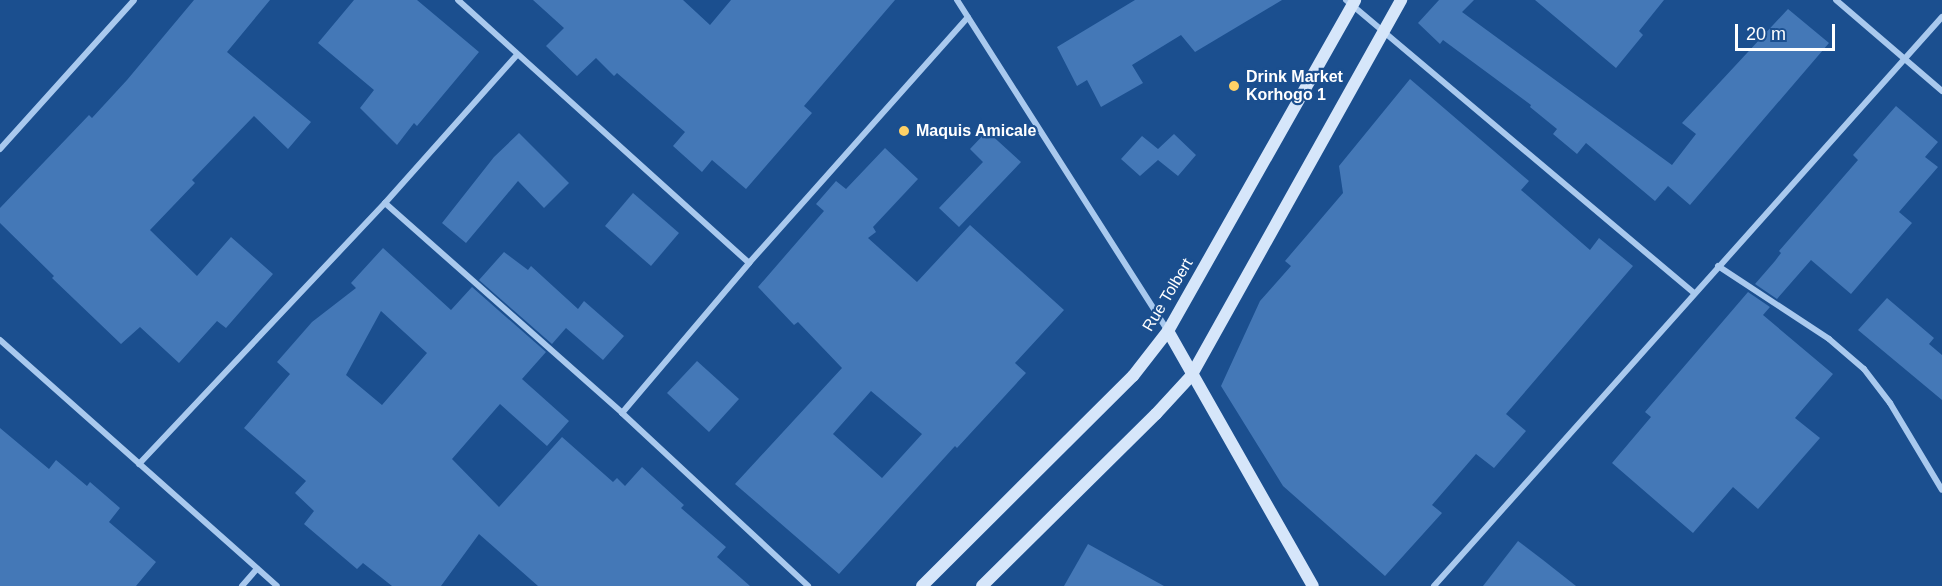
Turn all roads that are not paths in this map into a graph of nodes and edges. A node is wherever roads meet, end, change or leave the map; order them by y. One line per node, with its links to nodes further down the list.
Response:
1 (134, 0): 13 (street)
2 (458, 0): 10 (street)
3 (957, 0): 7 (street)
4 (1401, 0): 9 (street)
5 (1836, 0): 11 (street)
6 (1350, 2): 9 (street); 18 (street, Rue Tolbert)
7 (968, 17): 15 (street); 18 (street)
8 (1942, 17): 11 (street)
9 (1383, 34): 17 (street); 20 (street)
10 (517, 55): 14 (street); 15 (street)
11 (1905, 59): 12 (street); 16 (street)
12 (1942, 91)
13 (0, 149)
14 (385, 203): 21 (street); 22 (street)
15 (749, 263): 21 (street)
16 (1718, 266): 17 (street); 23 (street)
17 (1694, 293): 31 (street)
18 (1168, 331): 20 (street); 28 (street, Rue Tolbert)
19 (0, 340): 22 (street)
20 (1191, 376): 29 (street); 30 (street)
21 (622, 413): 27 (street)
22 (139, 464): 24 (street)
23 (1942, 490)
24 (257, 569): 25 (street); 26 (street)
25 (242, 586)
26 (277, 586)
27 (808, 586)
28 (922, 586)
29 (982, 586)
30 (1313, 586)
31 (1434, 586)

